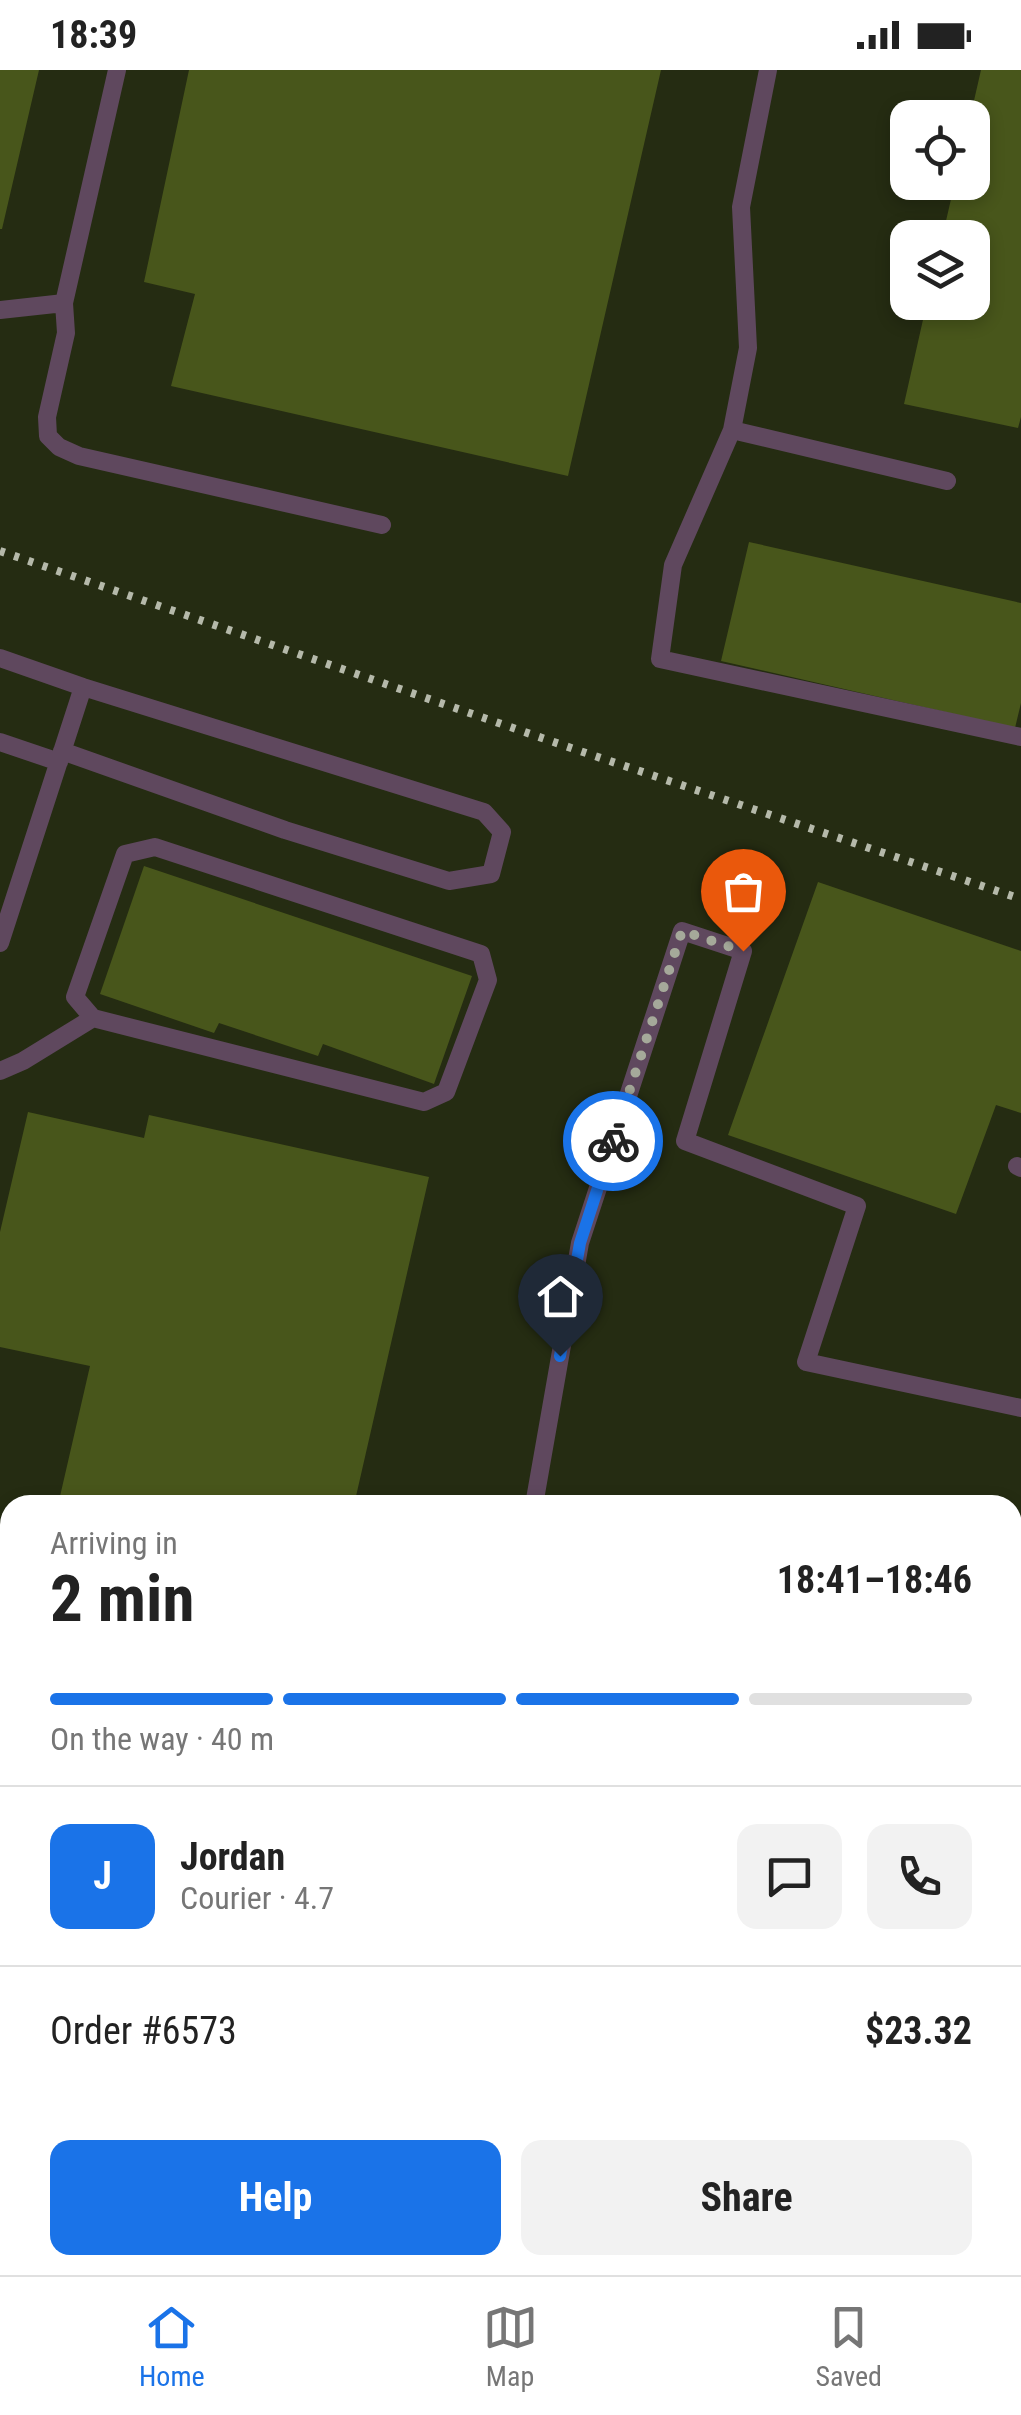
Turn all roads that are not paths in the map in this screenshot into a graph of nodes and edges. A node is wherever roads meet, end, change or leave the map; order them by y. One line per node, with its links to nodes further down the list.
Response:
1 (118, 70): 3 (lane)
2 (768, 70): 5 (lane)
3 (64, 302): 4 (lane); 7 (lane)
4 (0, 310)
5 (732, 430): 6 (lane); 10 (lane)
6 (947, 481)
7 (382, 525)
8 (0, 658): 9 (lane)
9 (83, 687): 12 (lane); 12 (lane)
10 (1021, 737)
11 (0, 742): 12 (lane)
12 (61, 756): 13 (lane)
13 (0, 944)
14 (93, 1018): 14 (lane); 15 (lane)
15 (0, 1071)
16 (1021, 1408): 17 (lane)
17 (536, 1495)

